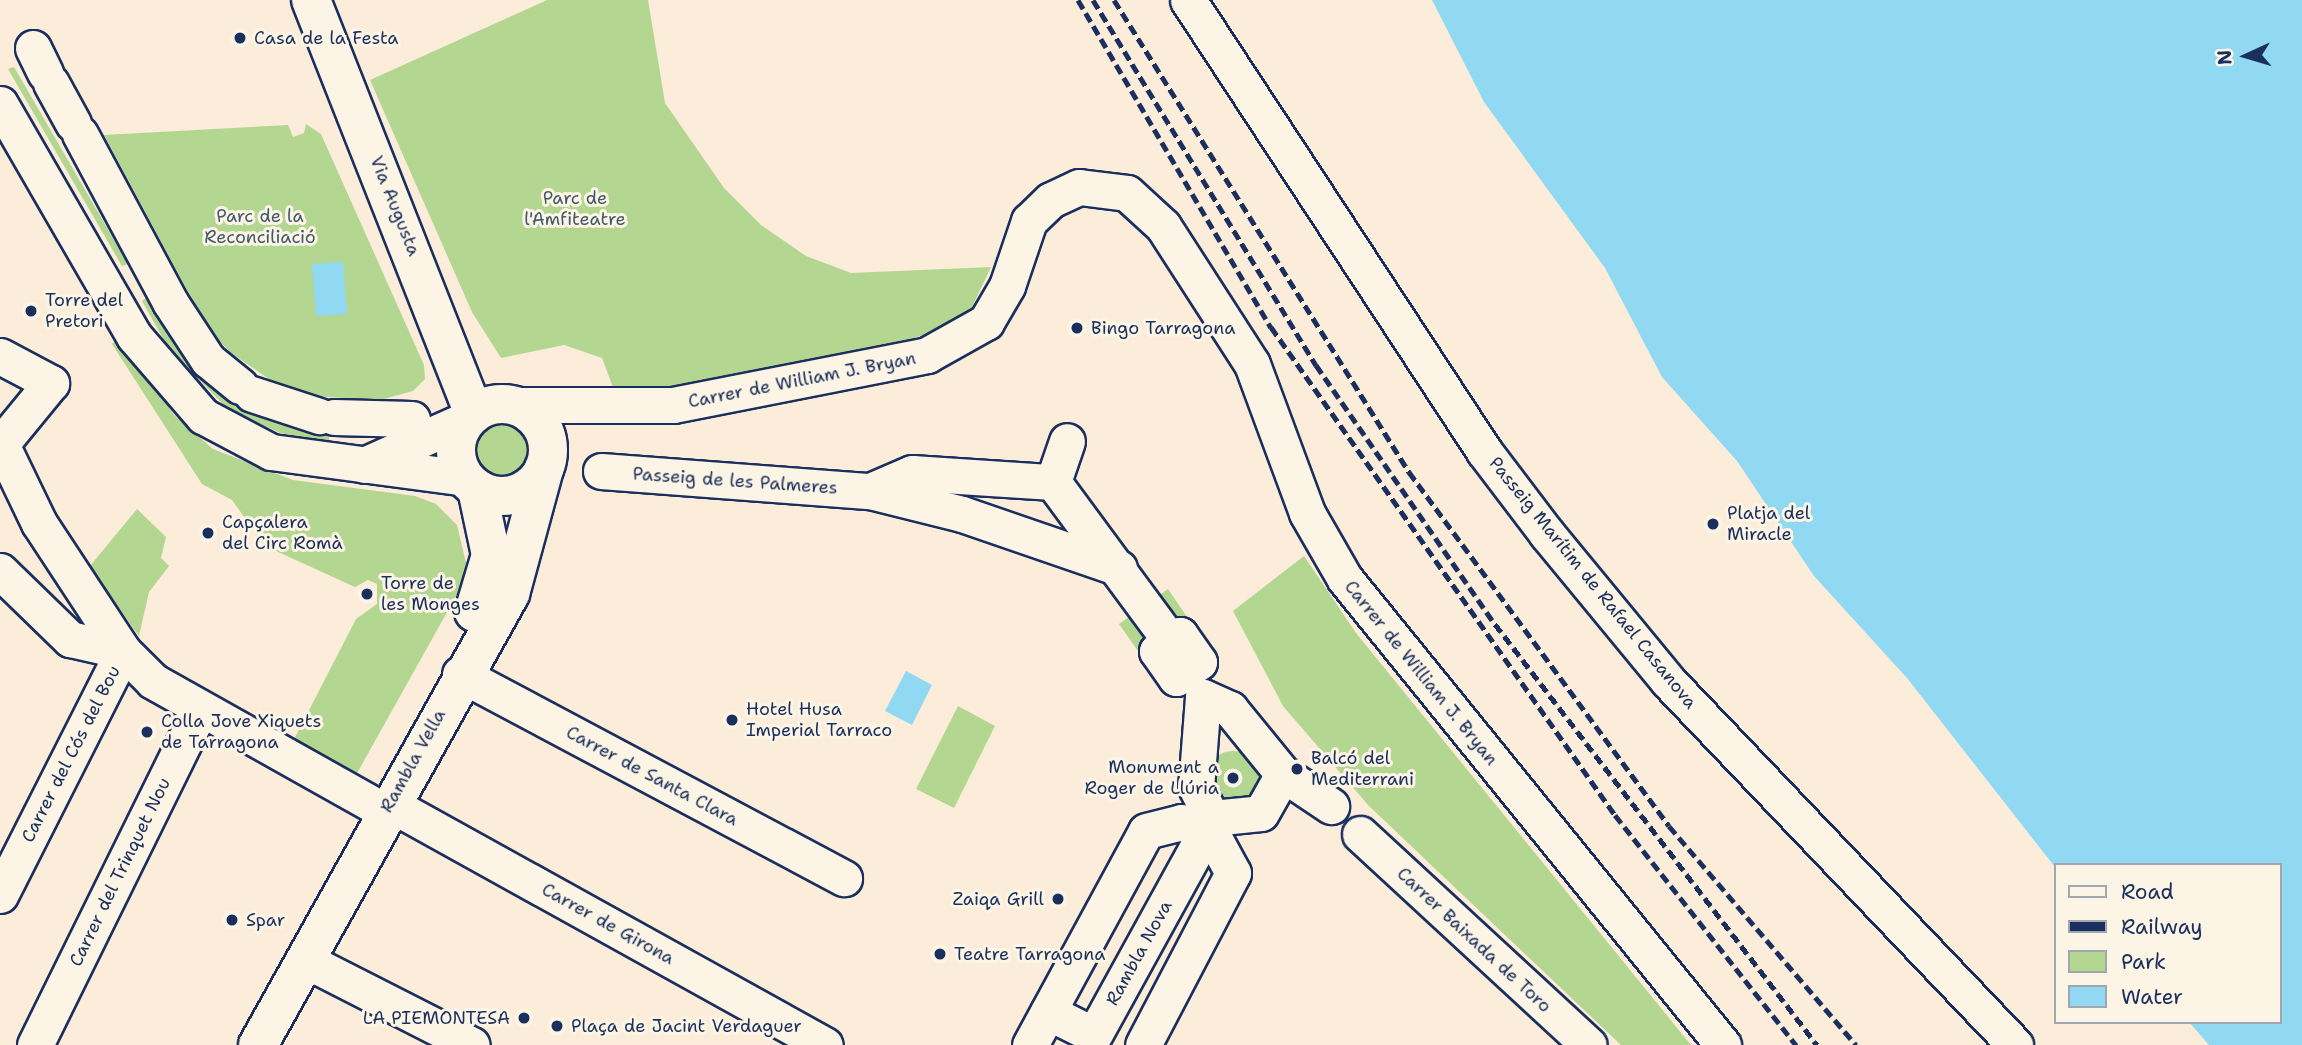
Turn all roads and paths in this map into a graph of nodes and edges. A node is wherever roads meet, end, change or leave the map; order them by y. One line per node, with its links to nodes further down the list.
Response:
1 (311, 0): 7 (main road, Via Augusta)
2 (1188, 0): 45 (street, Passeig Marítim de Rafael Casanova)
3 (43, 68): 8 (street)
4 (0, 104): 11 (street)
5 (2, 361): 10 (street)
6 (514, 405): 7 (main road); 12 (main road); 44 (street, Carrer de William J. Bryan)
7 (471, 416): 11 (street); 15 (main road)
8 (412, 419)
9 (1067, 441): 14 (street)
10 (1, 451): 19 (street, Carrer de Girona)
11 (364, 465): 15 (street)
12 (544, 469): 15 (main road); 21 (main road, Rambla Vella)
13 (601, 471): 16 (street, Passeig de les Palmeres)
14 (1053, 482): 16 (street, Passeig de les Palmeres); 17 (street)
15 (471, 484): 24 (main road, Rambla Vella)
16 (870, 491): 17 (street, Passeig de les Palmeres)
17 (1119, 568): 20 (street)
18 (0, 571): 19 (street)
19 (123, 651): 22 (street, Carrer de Girona); 32 (street, Carrer del Cós del Bou)
20 (1187, 670): 23 (street); 23 (street)
21 (460, 674): 24 (main road, Rambla Vella); 30 (street, Carrer de Santa Clara)
22 (199, 712): 24 (street, Carrer de Girona); 35 (street, Carrer del Trinquet Nou)
23 (1283, 774): 25 (street)
24 (380, 804): 33 (main road, Rambla Vella); 37 (main road, Rambla Vella); 40 (street, Carrer de Girona)
25 (1331, 806)
26 (1206, 831): 28 (street); 29 (street, Rambla Nova); 31 (street)
27 (1360, 834): 43 (street, Carrer Baixada de Toro)
28 (1138, 846): 29 (street); 34 (street)
29 (1185, 870): 31 (street); 36 (street, Rambla Nova)
30 (844, 878)
31 (1227, 890): 42 (street)
32 (0, 895)
33 (305, 960): 38 (main road, Rambla Vella); 39 (street)
34 (1048, 1012): 36 (street, Rambla Nova); 41 (street)
35 (38, 1038)
36 (1091, 1040)
37 (237, 1045)
38 (258, 1045)
39 (472, 1045)
40 (825, 1045)
41 (1030, 1045)
42 (1143, 1045)
43 (1588, 1045)
44 (1723, 1045)
45 (2015, 1045)

